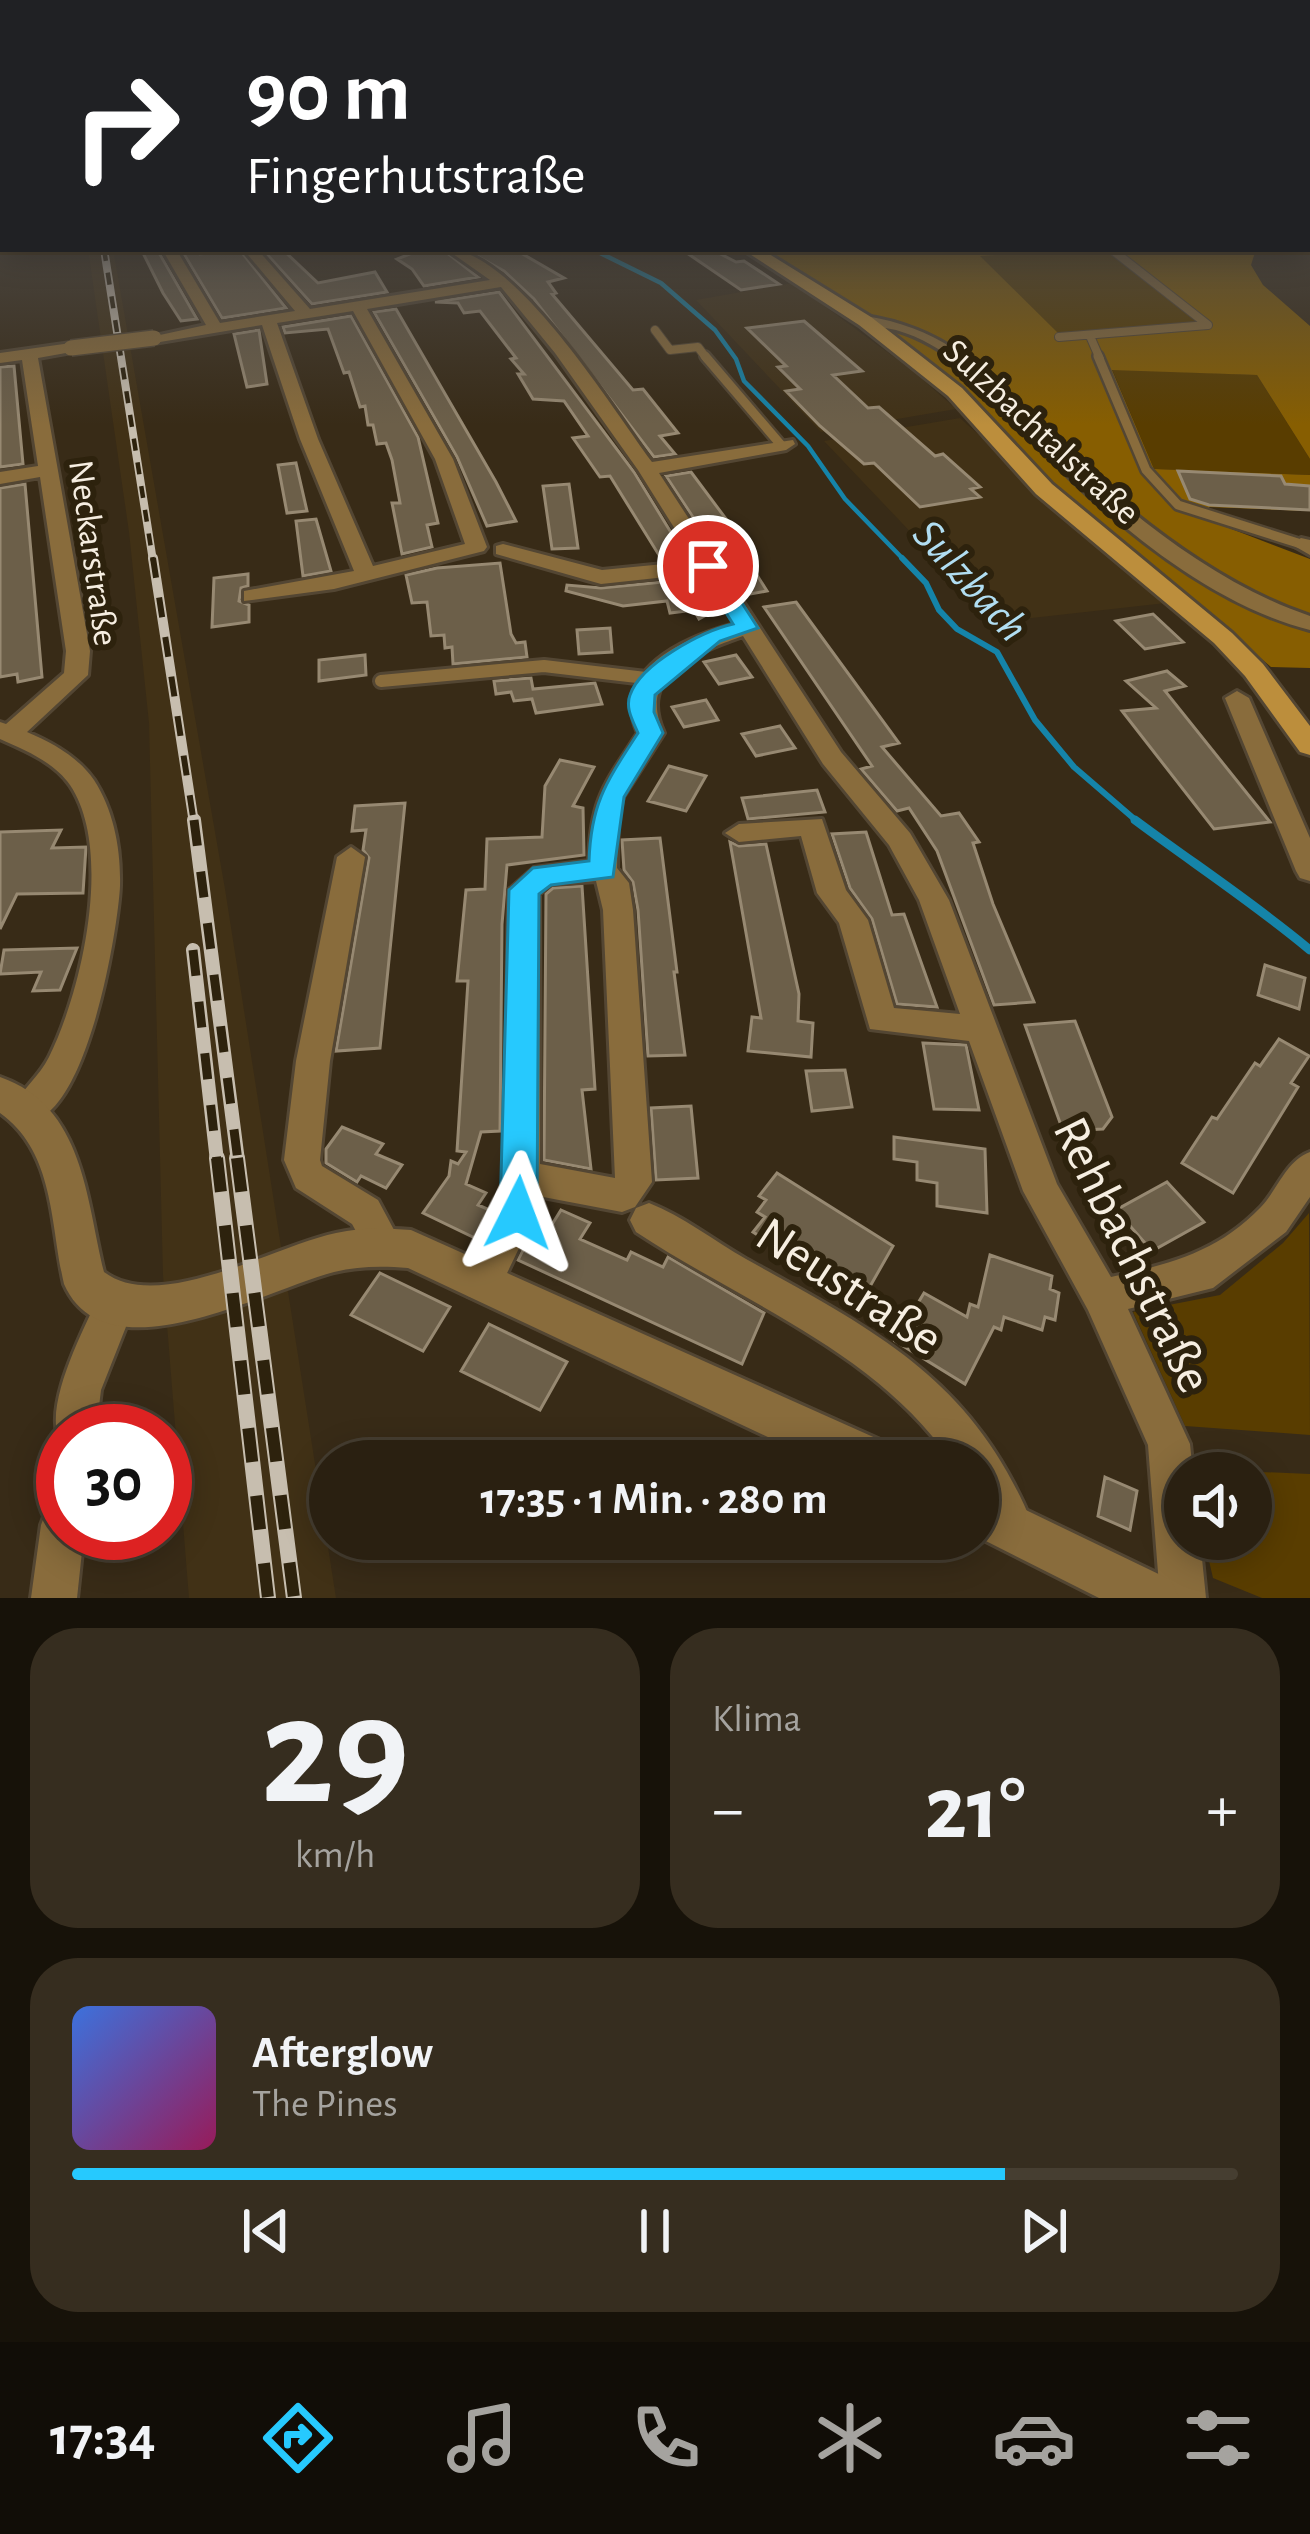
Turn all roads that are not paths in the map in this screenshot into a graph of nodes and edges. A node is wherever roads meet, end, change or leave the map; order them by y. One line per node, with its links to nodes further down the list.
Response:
1 (185, 276): 11 (street)
2 (273, 276): 8 (street)
3 (495, 276): 6 (street, Rehbachstraße)
4 (792, 276): 10 (main road, Sulzbachtalstraße)
5 (1144, 276): 13 (lane)
6 (505, 282): 7 (street); 18 (street, Rehbachstraße)
7 (358, 306): 8 (street); 24 (street)
8 (306, 314): 9 (street)
9 (268, 321): 11 (street); 24 (street)
10 (865, 321): 26 (street); 32 (main road, Sulzbachtalstraße)
11 (216, 329): 15 (street, bridge)
12 (655, 330): 17 (lane)
13 (1090, 336): 14 (lane); 21 (lane)
14 (1059, 337)
15 (28, 354): 16 (street); 19 (street, Neckarstraße)
16 (0, 358)
17 (783, 444): 18 (street)
18 (647, 469): 23 (street, Rehbachstraße)
19 (48, 470): 20 (street); 31 (street, Neckarstraße)
20 (0, 478)
21 (1306, 547)
22 (503, 550): 23 (street)
23 (708, 566): 27 (street, Rehbachstraße)
24 (365, 574): 25 (street)
25 (252, 596)
26 (1310, 623)
27 (747, 628): 28 (street); 37 (street, Rehbachstraße)
28 (654, 679): 29 (lane); 35 (street)
29 (381, 681)
30 (1237, 698): 36 (street)
31 (5, 732): 38 (street)
32 (1310, 746)
33 (739, 833): 37 (street)
34 (351, 857): 42 (street)
35 (603, 870): 40 (street); 40 (street)
36 (1310, 871)
37 (981, 1029): 44 (street, Rehbachstraße)
38 (14, 1101): 45 (street)
39 (1310, 1168): 44 (street)
40 (522, 1182): 43 (street)
41 (649, 1220): 48 (street, Neustraße)
42 (382, 1243): 43 (street); 45 (street)
43 (482, 1283): 47 (street)
44 (1102, 1297): 53 (street, Rehbachstraße)
45 (116, 1304): 46 (street)
46 (78, 1404)
47 (826, 1440)
48 (964, 1440)
49 (999, 1521): 52 (street)
50 (59, 1560): 51 (street)
51 (54, 1598)
52 (1154, 1598)
53 (1184, 1598)

